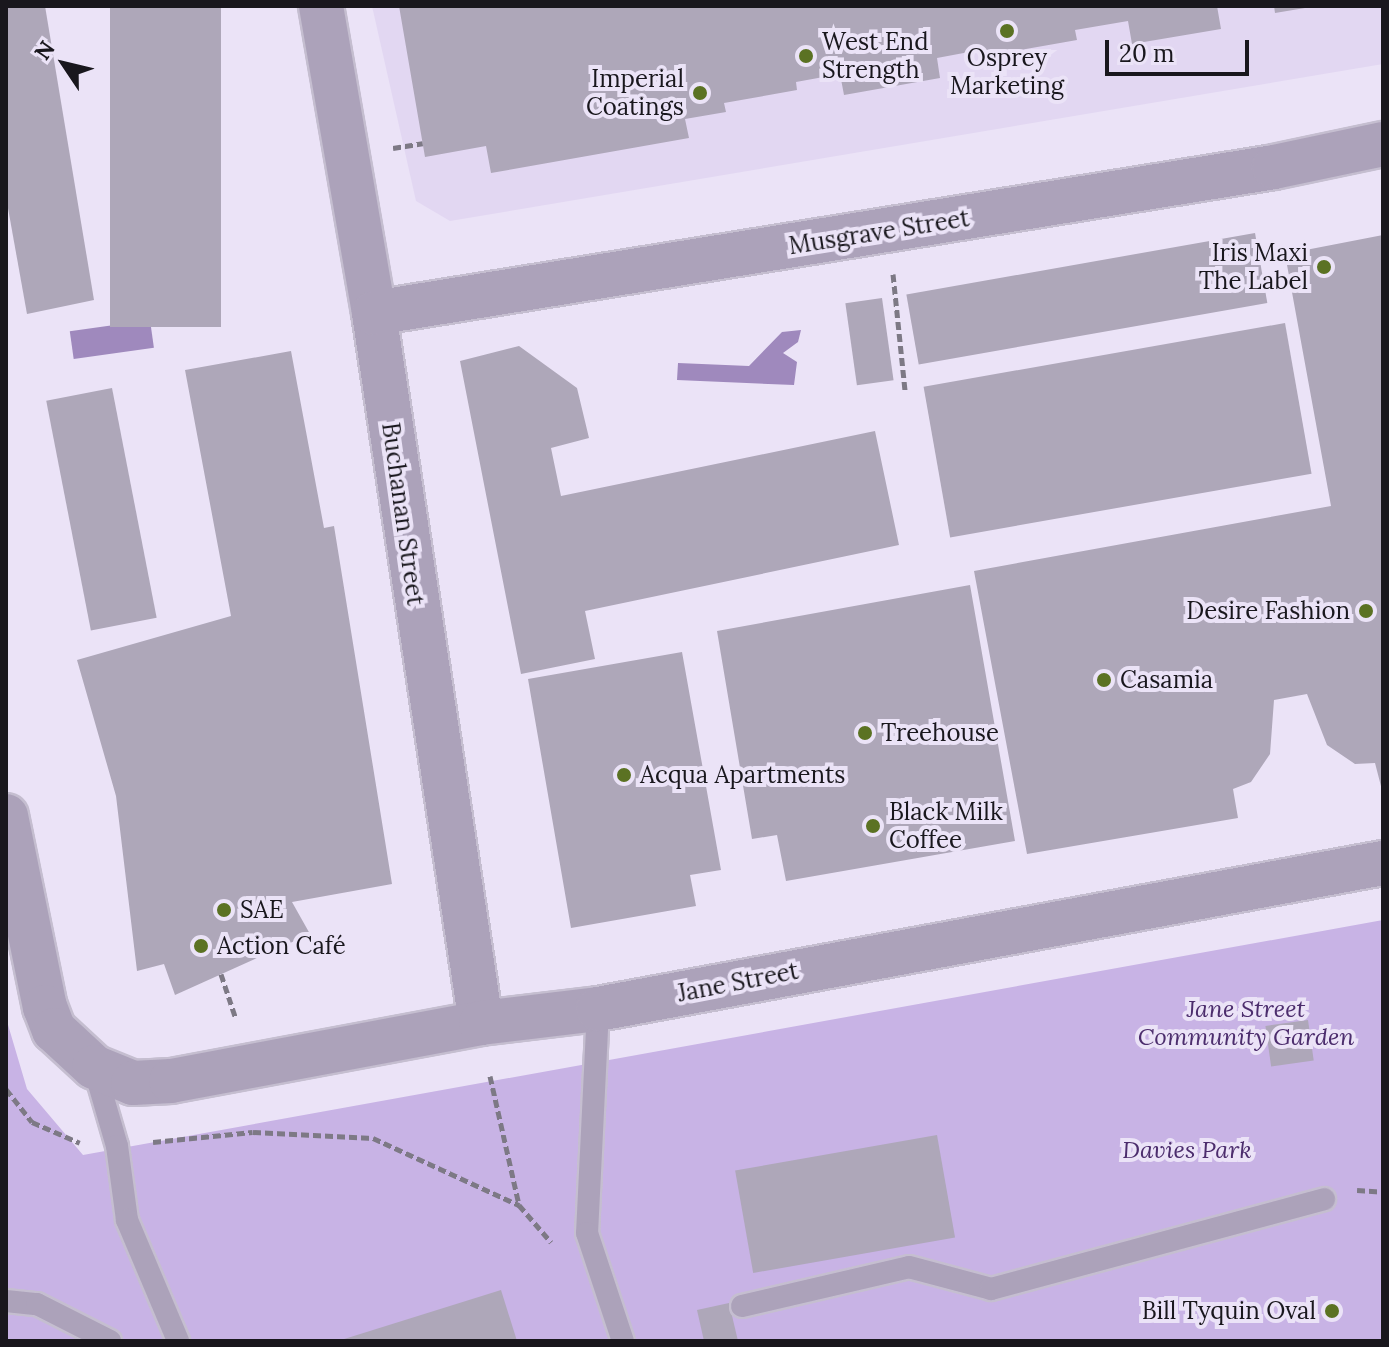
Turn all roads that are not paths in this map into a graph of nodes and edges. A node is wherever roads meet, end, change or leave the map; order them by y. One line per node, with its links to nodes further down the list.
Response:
1 (321, 6): 3 (street, Buchanan Street)
2 (1383, 144): 3 (street, Musgrave Street)
3 (374, 313): 7 (street, Buchanan Street)
4 (6, 816): 8 (street)
5 (1383, 863): 6 (street, Jane Street)
6 (598, 1009): 7 (street, Jane Street); 14 (lane)
7 (481, 1023): 8 (street, Jane Street)
8 (94, 1067): 13 (lane)
9 (1324, 1199): 11 (lane)
10 (6, 1301): 12 (lane)
11 (742, 1306)
12 (110, 1341)
13 (178, 1341)
14 (623, 1341)

